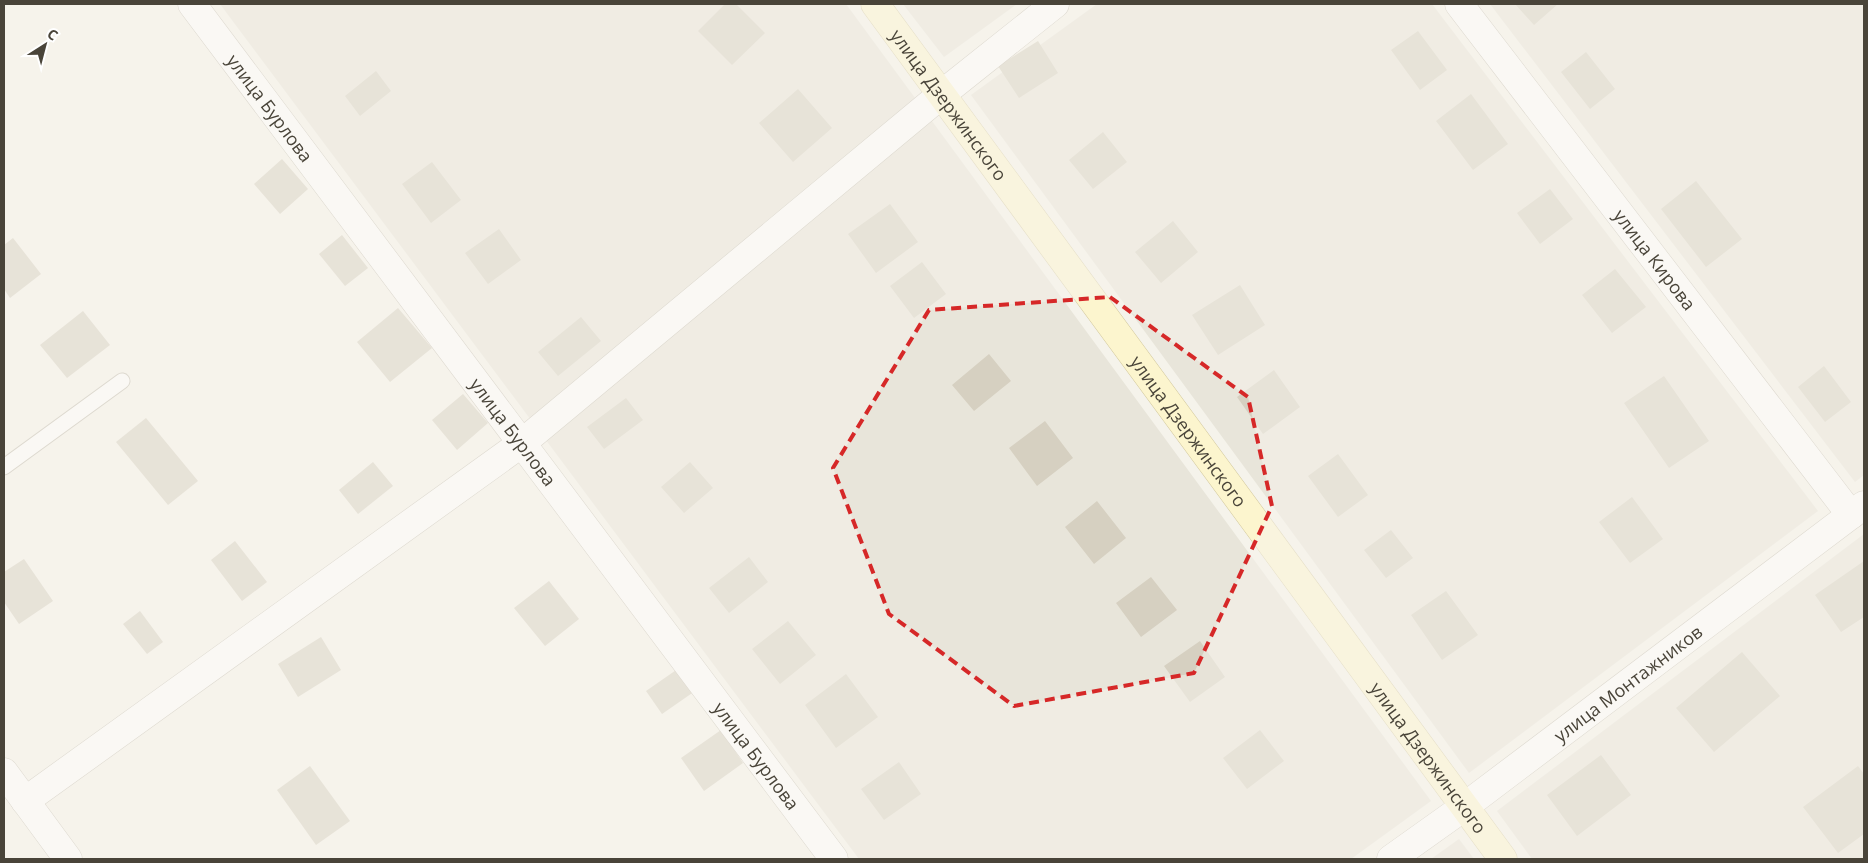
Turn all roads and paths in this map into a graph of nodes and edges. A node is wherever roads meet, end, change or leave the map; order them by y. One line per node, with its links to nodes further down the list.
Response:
1 (192, 4): 7 (street, улица Бурлова)
2 (875, 4): 5 (street, улица Дзержинского)
3 (1056, 4): 5 (street)
4 (1459, 4): 9 (street, улица Кирова)
5 (942, 94): 7 (street); 12 (street, улица Дзержинского)
6 (122, 381): 8 (lane)
7 (522, 443): 11 (street); 14 (street, улица Бурлова)
8 (4, 467)
9 (1857, 510): 12 (street, улица Монтажников)
10 (4, 772): 11 (street)
11 (26, 801): 13 (street)
12 (1464, 806): 15 (street, улица Монтажников); 16 (street, улица Дзержинского)
13 (68, 859)
14 (834, 859)
15 (1391, 859)
16 (1503, 859)

